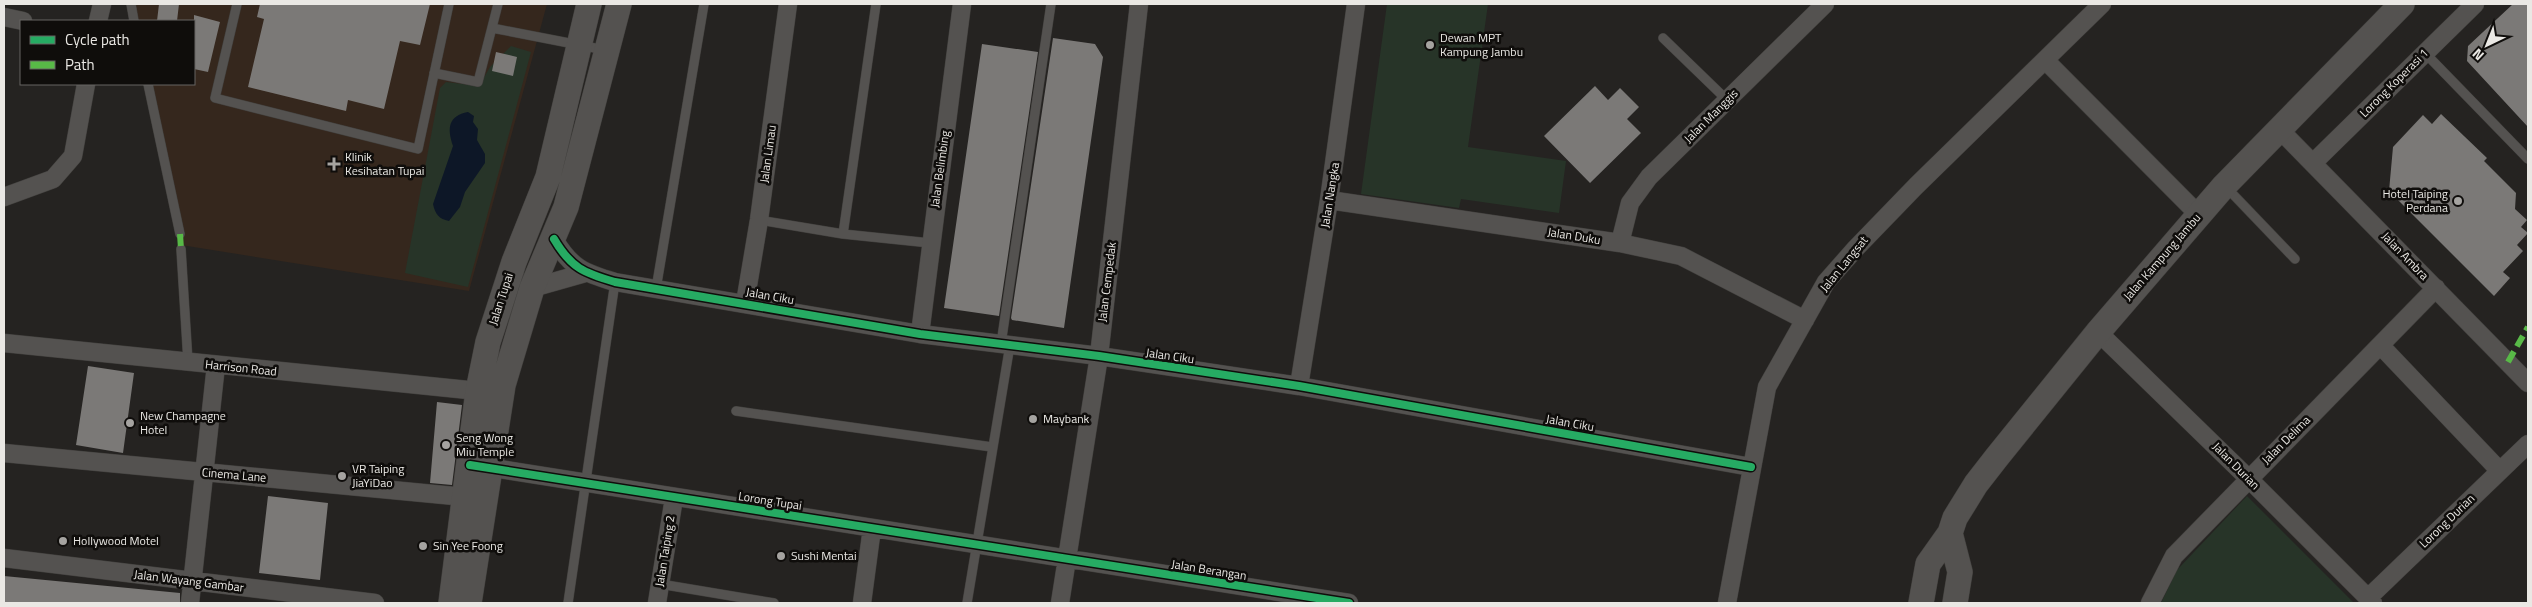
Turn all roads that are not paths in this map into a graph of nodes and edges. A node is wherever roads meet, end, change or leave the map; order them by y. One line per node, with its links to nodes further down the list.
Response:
1 (102, 4): 21 (street)
2 (131, 4): 22 (lane)
3 (237, 4): 29 (lane)
4 (449, 4): 29 (lane)
5 (498, 4): 23 (lane)
6 (589, 4): 25 (main road, Jalan Tupai)
7 (619, 4): 26 (main road)
8 (704, 4): 52 (lane)
9 (788, 4): 40 (street, Jalan Limau)
10 (876, 4): 42 (lane)
11 (962, 4): 45 (street, Jalan Belimbing)
12 (1051, 4): 58 (lane)
13 (1139, 4): 60 (street, Jalan Cempedak)
14 (1356, 4): 38 (street, Jalan Nangka)
15 (1825, 4): 32 (street, Jalan Manggis)
16 (2102, 4): 28 (street, Jalan Langsat)
17 (2402, 4): 33 (main road, Jalan Kampung Jambu)
18 (2475, 4): 27 (street, Lorong Koperasi 1)
19 (4, 17): 20 (street)
20 (20, 20)
21 (98, 20)
22 (134, 20)
23 (492, 28): 25 (lane); 29 (lane)
24 (1663, 38): 32 (lane)
25 (579, 44): 26 (lane); 65 (main road, Jalan Tupai)
26 (607, 50): 43 (main road)
27 (2425, 53): 34 (lane); 35 (street, Lorong Koperasi 1)
28 (2045, 60): 39 (street); 54 (street, Jalan Langsat)
29 (434, 73)
30 (86, 85): 37 (street)
31 (148, 85): 41 (lane)
32 (1727, 100): 44 (street, Jalan Manggis)
33 (2280, 130): 35 (street, Jalan Ambra); 36 (main road, Jalan Kampung Jambu)
34 (2528, 159)
35 (2314, 162): 51 (street, Jalan Ambra)
36 (2224, 186): 39 (main road, Jalan Kampung Jambu); 47 (lane)
37 (4, 197)
38 (1329, 200): 44 (street, Jalan Duku); 64 (street, Jalan Nangka)
39 (2199, 215): 55 (main road, Jalan Kampung Jambu)
40 (759, 220): 42 (lane); 53 (street, Jalan Limau)
41 (180, 234)
42 (843, 234): 45 (lane)
43 (554, 238): 48 (street); 50 (main road)
44 (1620, 243): 54 (street, Jalan Duku)
45 (930, 244): 56 (street, Jalan Belimbing)
46 (180, 249): 61 (lane)
47 (2295, 259)
48 (584, 274): 49 (street, Jalan Ciku); 50 (street)
49 (615, 282): 52 (street, Jalan Ciku); 75 (lane)
50 (532, 288): 70 (main road)
51 (2436, 288): 59 (street, Jalan Delima); 63 (street, Jalan Ambra)
52 (656, 289): 53 (street, Jalan Ciku)
53 (745, 303): 56 (street, Jalan Ciku)
54 (1805, 320): 71 (street, Jalan Langsat)
55 (2098, 332): 74 (street, Jalan Durian); 79 (main road, Jalan Kampung Jambu)
56 (920, 334): 58 (street, Jalan Ciku)
57 (4, 343): 61 (street, Harrison Road)
58 (1005, 344): 60 (street, Jalan Ciku); 68 (lane)
59 (2381, 346): 72 (street); 74 (street, Jalan Delima)
60 (1099, 356): 64 (street, Jalan Ciku); 82 (street, Jalan Cempedak)
61 (188, 362): 62 (street, Harrison Road)
62 (216, 365): 65 (street, Harrison Road); 73 (street)
63 (2528, 383)
64 (1299, 386): 71 (street, Jalan Ciku)
65 (478, 391): 70 (main road, Jalan Tupai)
66 (736, 411): 68 (lane)
67 (2528, 444): 72 (street, Lorong Durian)
68 (992, 447): 80 (lane)
69 (4, 453): 73 (street, Cinema Lane)
70 (480, 466): 75 (street, Lorong Tupai); 76 (main road, Jalan Tupai); 90 (main road, Jalan Tupai)
71 (1751, 467): 98 (street, Jalan Langsat)
72 (2499, 470): 85 (street, Lorong Durian)
73 (204, 472): 76 (street, Cinema Lane); 83 (street)
74 (2248, 478): 85 (street, Jalan Durian); 101 (street, Jalan Delima)
75 (586, 484): 77 (street, Lorong Tupai); 91 (lane)
76 (465, 497): 89 (main road, Jalan Tupai)
77 (674, 498): 78 (street, Lorong Tupai); 84 (street, Jalan Taiping 2)
78 (872, 528): 80 (street, Lorong Tupai); 94 (street)
79 (1950, 533): 99 (main road, Jalan Kampung Jambu); 100 (main road)
80 (976, 545): 82 (street, Lorong Tupai); 95 (lane)
81 (4, 558): 83 (street, Jalan Wayang Gambar)
82 (1066, 559): 96 (street, Jalan Cempedak); 97 (street, Jalan Berangan)
83 (192, 581): 87 (street); 88 (street, Jalan Wayang Gambar)
84 (660, 584): 86 (lane); 92 (street, Jalan Taiping 2)
85 (2370, 601)
86 (762, 602): 93 (lane)
87 (190, 603)
88 (375, 603)
89 (452, 603)
90 (469, 603)
91 (568, 603)
92 (657, 603)
93 (774, 603)
94 (862, 603)
95 (966, 603)
96 (1060, 603)
97 (1349, 603)
98 (1726, 603)
99 (1921, 603)
100 (1954, 603)
101 (2150, 603)

